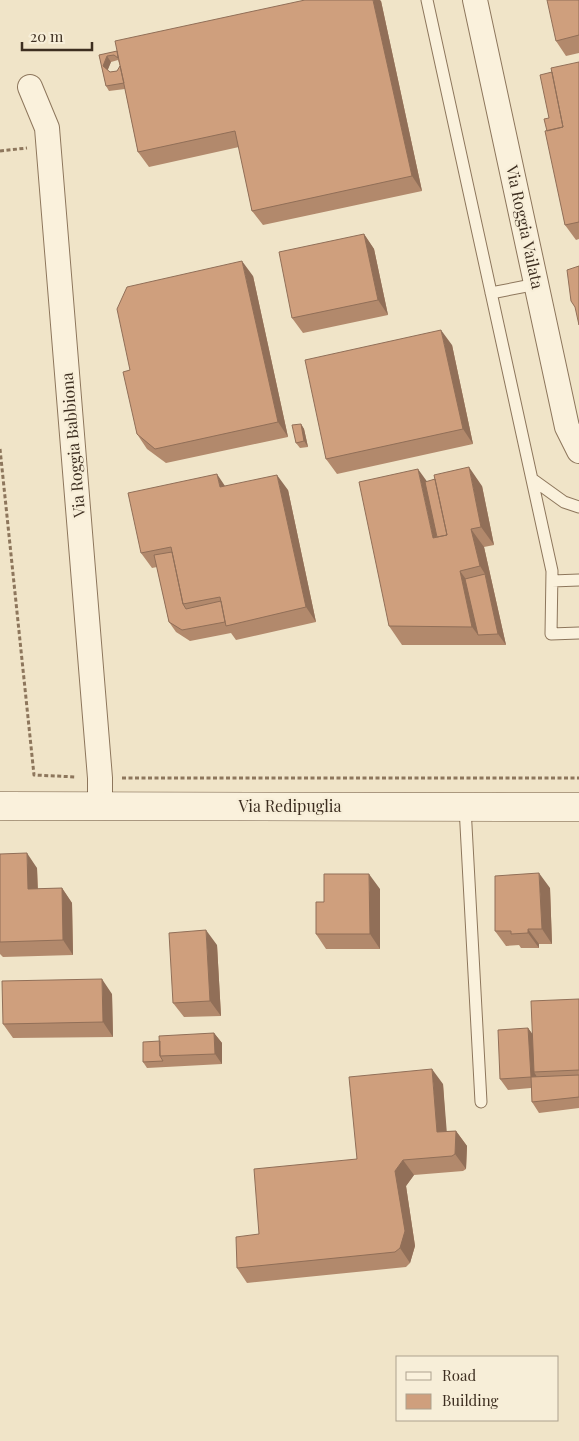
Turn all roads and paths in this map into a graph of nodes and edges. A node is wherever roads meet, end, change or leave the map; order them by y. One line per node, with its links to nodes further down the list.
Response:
1 (428, 0): 5 (lane)
2 (476, 0): 4 (street, Via Roggia Vailata)
3 (30, 87): 13 (street, Via Roggia Babbiona)
4 (537, 284): 5 (lane); 7 (street, Via Roggia Vailata)
5 (491, 293): 8 (lane)
6 (0, 449): 13 (path)
7 (579, 451)
8 (532, 480): 9 (lane); 10 (lane)
9 (579, 507)
10 (552, 580): 11 (lane); 12 (lane)
11 (579, 580)
12 (579, 633)
13 (100, 778): 14 (path); 16 (street, Via Roggia Babbiona)
14 (579, 778)
15 (0, 806): 16 (street, Via Redipuglia)
16 (100, 806): 17 (street, Via Redipuglia)
17 (465, 807): 18 (street, Via Redipuglia); 19 (lane)
18 (579, 807)
19 (481, 1102)

